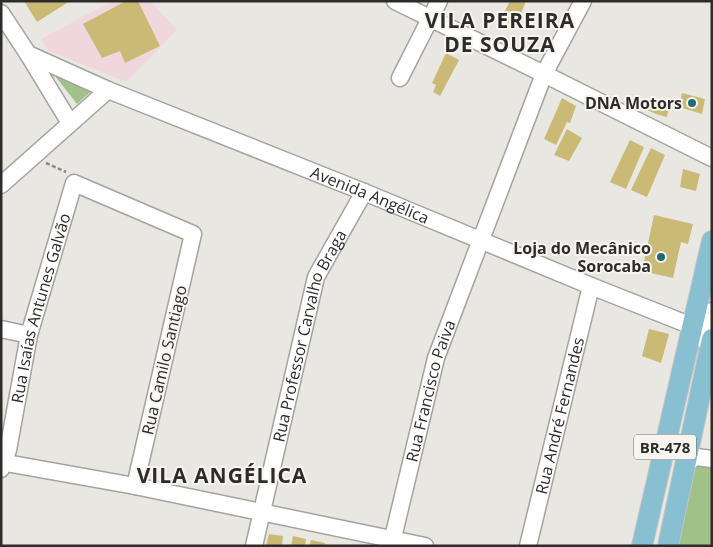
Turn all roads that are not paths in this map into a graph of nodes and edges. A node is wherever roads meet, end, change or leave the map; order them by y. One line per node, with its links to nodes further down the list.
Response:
1 (395, 1): 5 (street)
2 (439, 1): 5 (street)
3 (583, 1): 7 (street, Rua Francisco Paiva)
4 (1, 13): 6 (street)
5 (431, 18): 7 (street); 8 (street)
6 (28, 54): 9 (street, Avenida Angélica); 10 (street)
7 (544, 74): 11 (street); 15 (street, Rua Francisco Paiva)
8 (400, 78)
9 (108, 90): 10 (street); 13 (street, Avenida Angélica)
10 (70, 124): 12 (street)
11 (712, 158)
12 (1, 186)
13 (364, 192): 15 (street, Avenida Angélica); 28 (street, Rua Professor Carvalho Braga)
14 (193, 234): 22 (street, Rua Isaías Antunes Galvão); 27 (street, Rua Camilo Santiago)
15 (480, 240): 18 (street, Avenida Angélica); 29 (street, Rua Francisco Paiva)
16 (712, 241): 21 (main road, BR-478)
17 (712, 274): 21 (street)
18 (591, 286): 21 (street, Avenida Angélica); 32 (street, Rua André Fernandes)
19 (712, 311): 21 (street)
20 (1, 329): 22 (street)
21 (704, 332): 23 (main road, BR-478); 33 (main road, BR-478); 34 (street); 35 (street)
22 (29, 335): 25 (street, Rua Isaías Antunes Galvão)
23 (691, 442): 24 (street); 26 (main road, BR-478)
24 (712, 457): 26 (street)
25 (2, 464): 27 (street)
26 (685, 467): 36 (main road, BR-478)
27 (135, 486): 28 (street)
28 (262, 512): 29 (street); 30 (street, Rua Professor Carvalho Braga)
29 (392, 542): 31 (street)
30 (254, 546)
31 (425, 546)
32 (528, 546)
33 (642, 546)
34 (650, 546)
35 (659, 546)
36 (668, 546)

